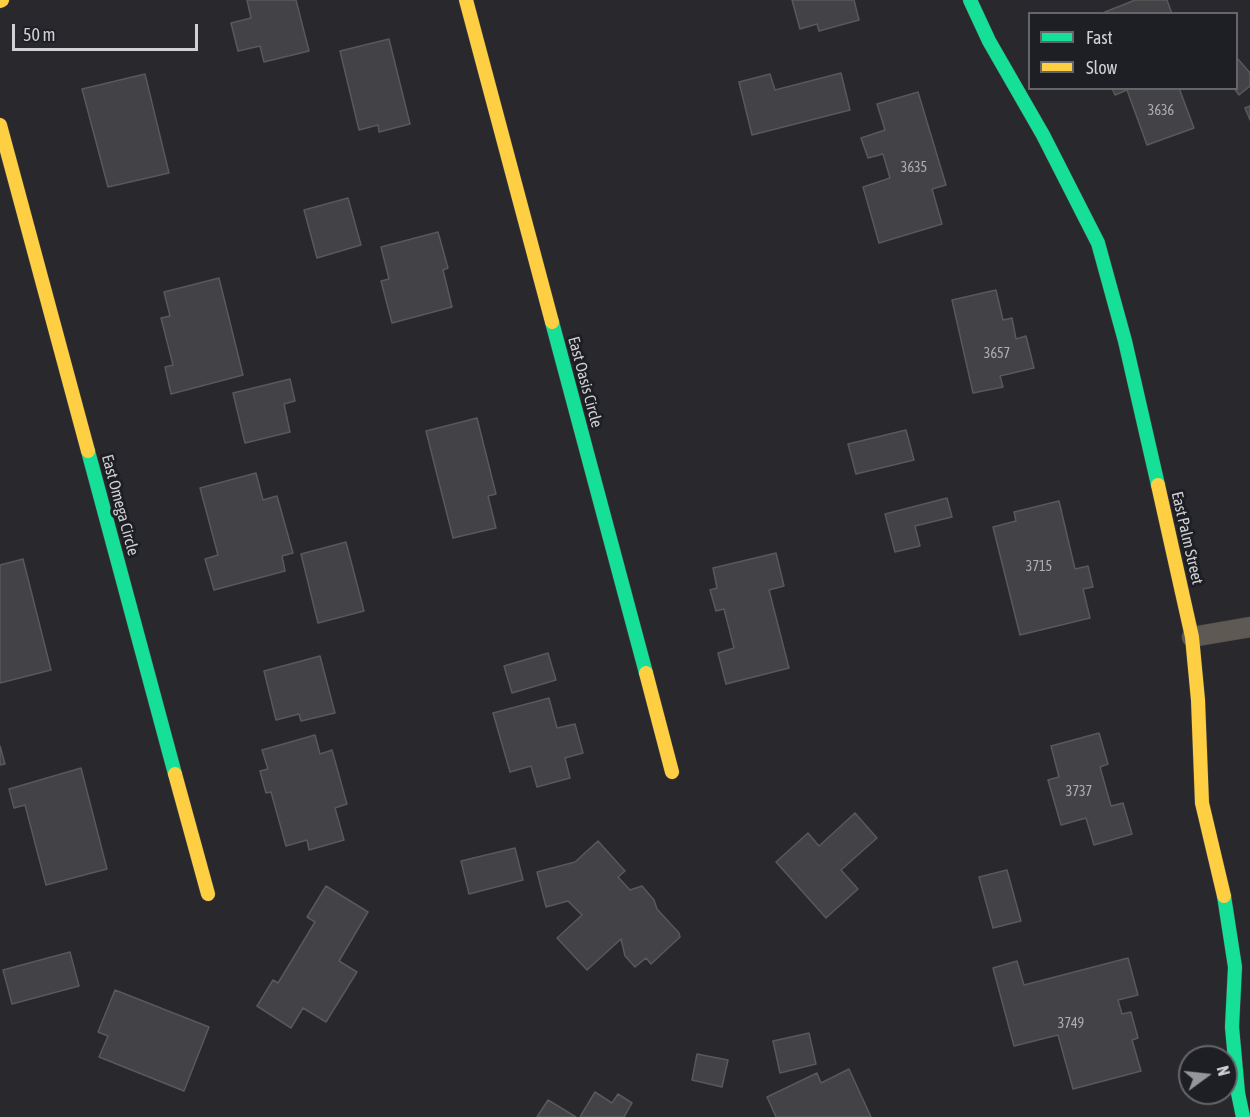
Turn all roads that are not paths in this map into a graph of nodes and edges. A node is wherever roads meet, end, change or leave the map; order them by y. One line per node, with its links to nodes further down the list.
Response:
1 (466, 0): 6 (street, East Oasis Circle)
2 (970, 0): 5 (street, East Palm Street)
3 (0, 125): 7 (street, East Omega Circle)
4 (1250, 627): 5 (street)
5 (1192, 637): 8 (street, East Palm Street)
6 (672, 772)
7 (208, 894)
8 (1243, 1117)

